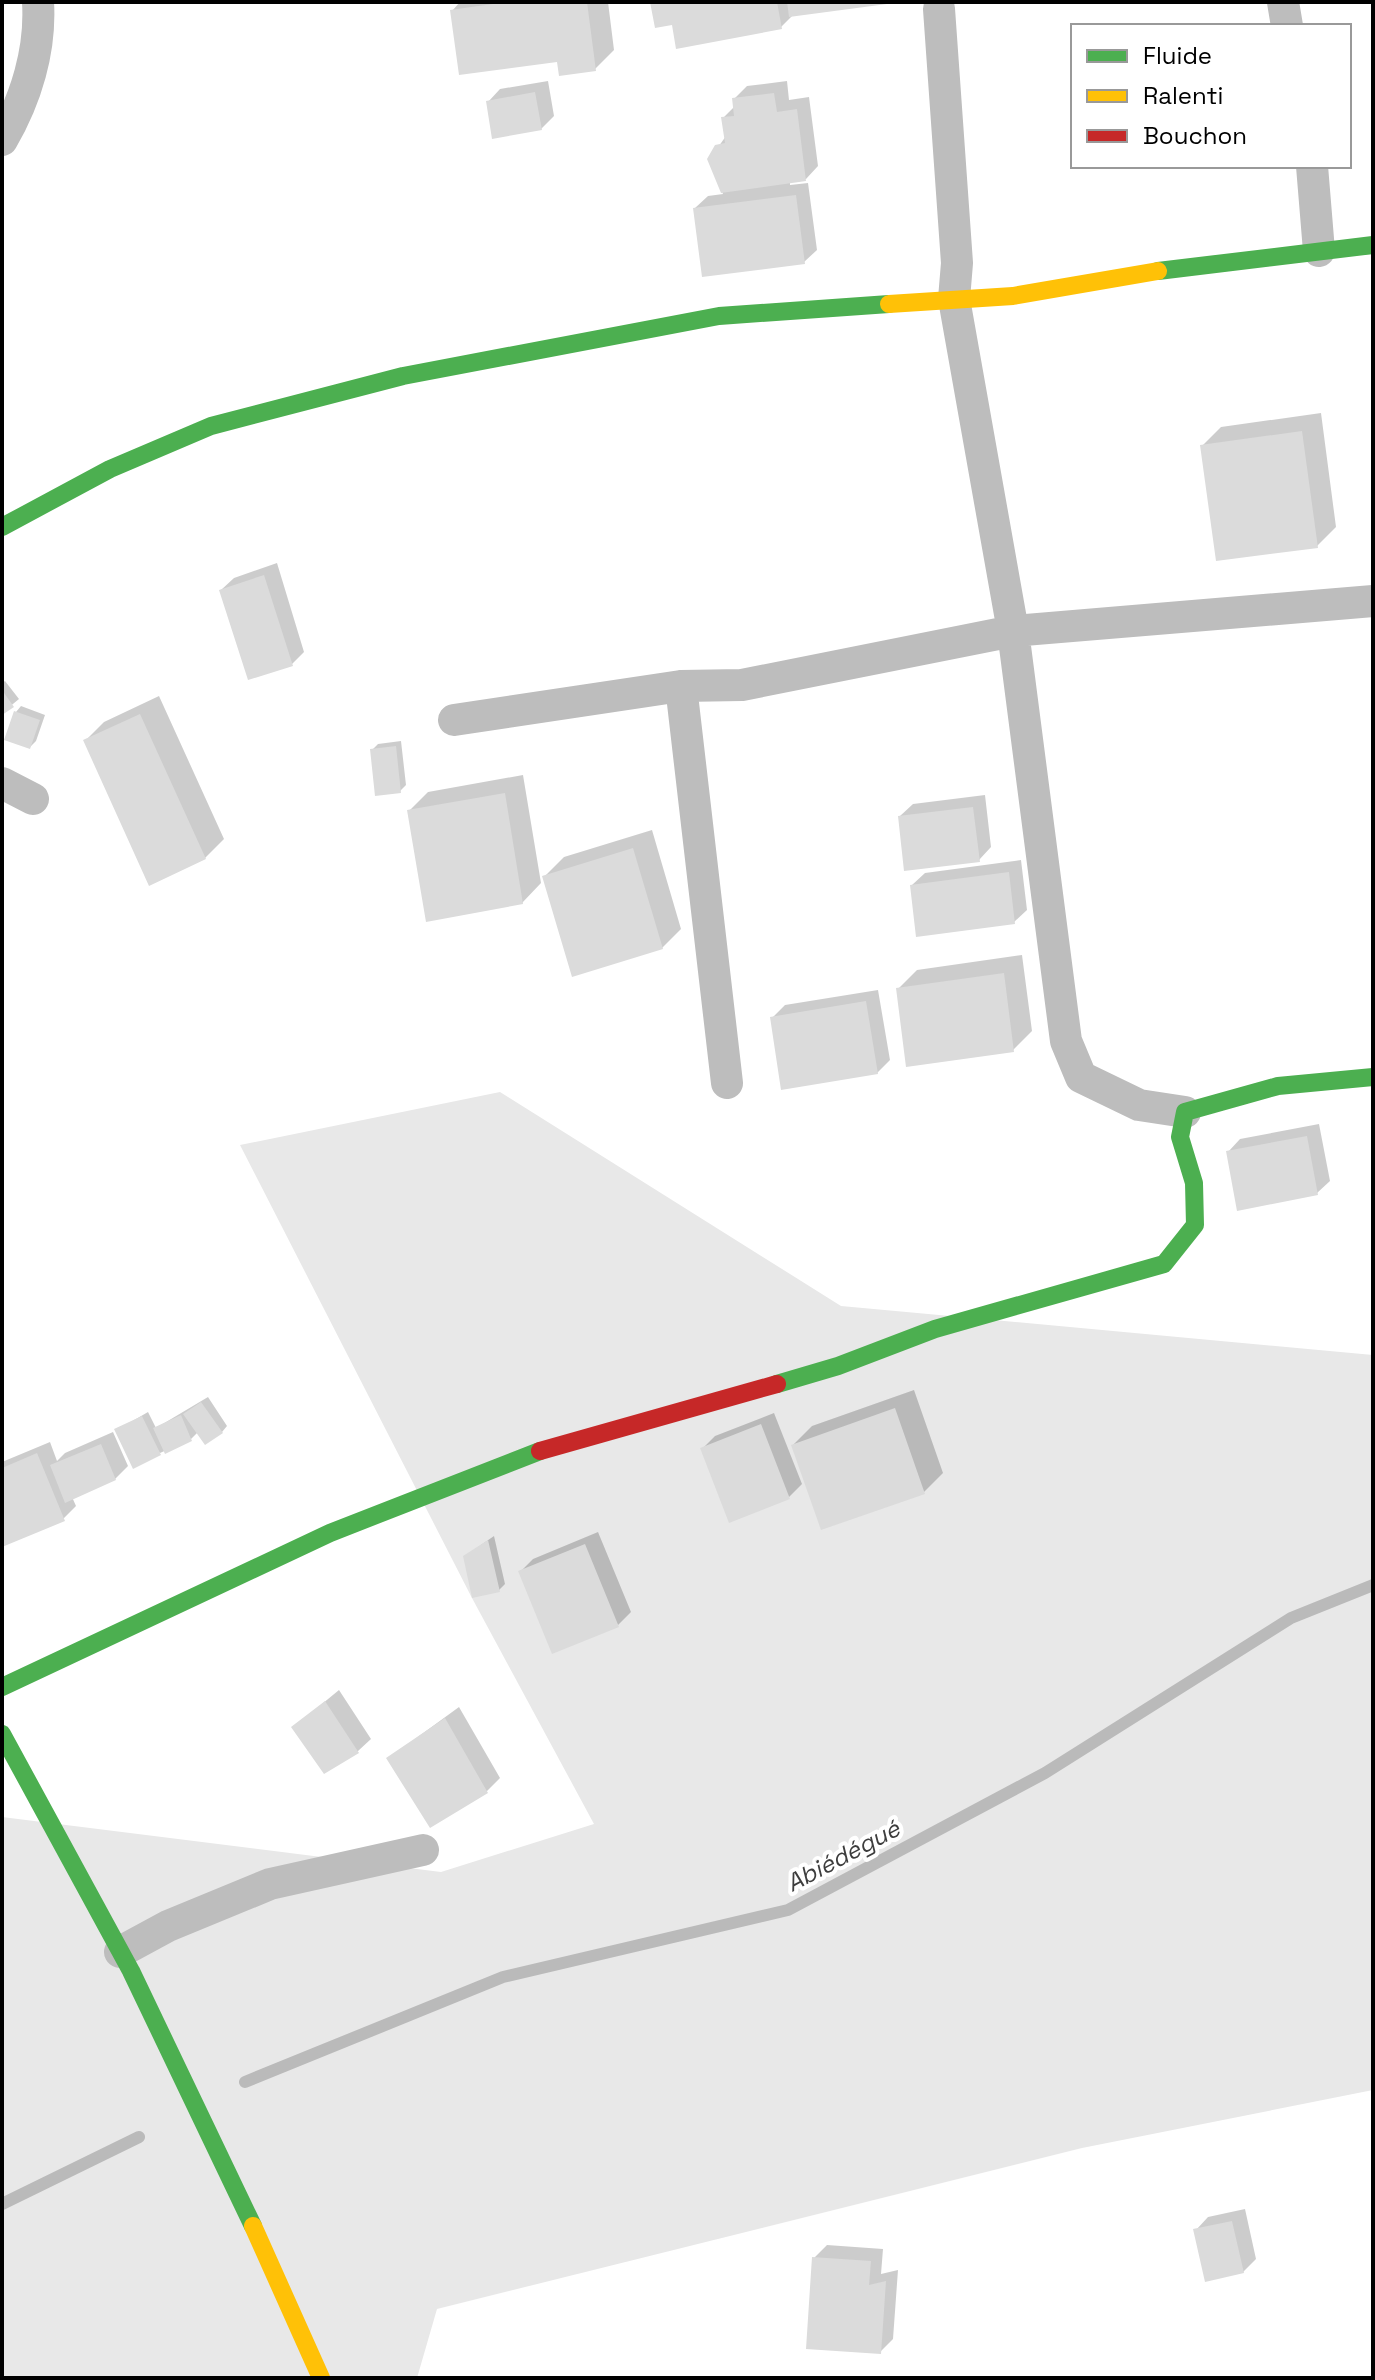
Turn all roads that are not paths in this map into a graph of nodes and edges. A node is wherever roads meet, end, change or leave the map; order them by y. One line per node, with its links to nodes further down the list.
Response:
1 (38, 2): 5 (street)
2 (1283, 2): 4 (street)
3 (939, 9): 9 (street)
4 (1287, 24)
5 (2, 140)
6 (1312, 168): 8 (street)
7 (1373, 245): 8 (street)
8 (1319, 251): 9 (street)
9 (954, 299): 10 (street); 12 (street)
10 (2, 527)
11 (1373, 601): 12 (street)
12 (1013, 631): 13 (street); 19 (street)
13 (681, 686): 14 (street); 18 (street)
14 (454, 720)
15 (2, 783): 16 (street)
16 (33, 799)
17 (1373, 1077): 19 (street)
18 (727, 1083)
19 (1185, 1112): 20 (street)
20 (2, 1687)
21 (2, 1734): 23 (street)
22 (423, 1850): 23 (street)
23 (120, 1952): 24 (street)
24 (321, 2378)

